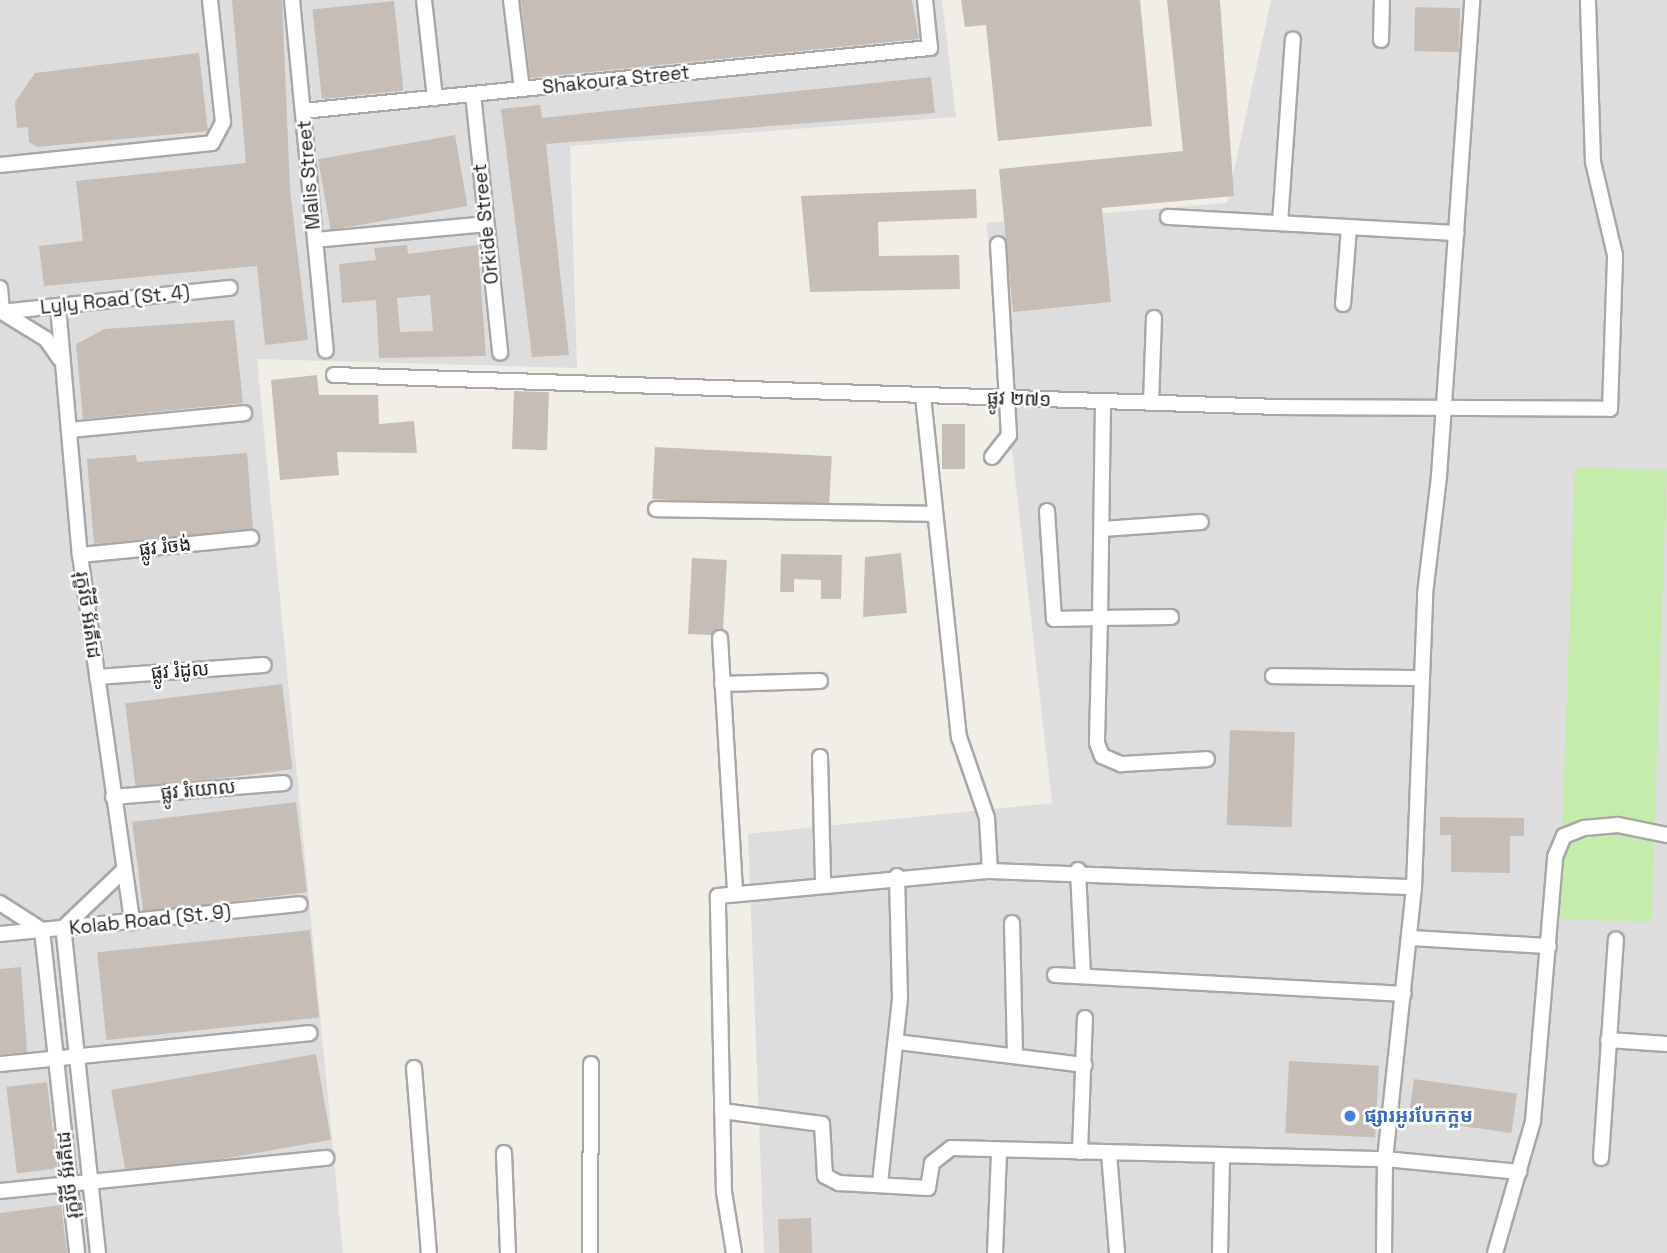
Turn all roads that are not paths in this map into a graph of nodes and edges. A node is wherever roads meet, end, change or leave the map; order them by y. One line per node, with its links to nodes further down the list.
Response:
1 (210, 0): 15 (street)
2 (292, 0): 14 (street, Malis Street)
3 (424, 0): 13 (street)
4 (511, 0): 11 (street)
5 (925, 0): 11 (street, Shakoura Street)
6 (1382, 0): 10 (street)
7 (1472, 0): 20 (street)
8 (1588, 0): 37 (street, ផ្លូវ ២៧១)
9 (1293, 39): 17 (street)
10 (1381, 40)
11 (522, 89): 12 (street, Shakoura Street)
12 (473, 94): 13 (street, Shakoura Street); 18 (street, Orkide Street)
13 (435, 98): 14 (street, Shakoura Street)
14 (303, 111): 21 (street, Malis Street)
15 (0, 165)
16 (1168, 217): 17 (street)
17 (1280, 223): 19 (street)
18 (486, 224): 21 (street); 30 (street, Orkide Street)
19 (1349, 227): 20 (street); 25 (street)
20 (1457, 233): 37 (street)
21 (315, 240): 29 (street, Malis Street)
22 (998, 244): 34 (street)
23 (0, 288): 27 (street)
24 (230, 288): 26 (street, Lyly Road (St. 4))
25 (1343, 304)
26 (58, 306): 27 (street, Lyly Road (St. 4)); 31 (street, រុក្ខវិថី អ័រគីដេ)
27 (1, 312): 31 (street)
28 (1154, 318): 36 (street)
29 (326, 350)
30 (500, 353)
31 (63, 364): 39 (street, រុក្ខវិថី អ័រគីដេ)
32 (334, 375): 33 (street, ផ្លូវ ២៧១)
33 (923, 396): 34 (street, ផ្លូវ ២៧១); 43 (street)
34 (1008, 399): 35 (street, ផ្លូវ ២៧១); 40 (street)
35 (1103, 402): 36 (street, ផ្លូវ ២៧១); 45 (street)
36 (1151, 403): 37 (street, ផ្លូវ ២៧១)
37 (1442, 405): 54 (street)
38 (244, 413): 39 (street)
39 (69, 430): 47 (street, រុក្ខវិថី អ័រគីដេ)
40 (992, 457)
41 (656, 509): 43 (street)
42 (1047, 511): 49 (street)
43 (934, 514): 64 (street)
44 (1201, 522): 45 (street)
45 (1103, 529): 49 (street)
46 (251, 538): 47 (street, ផ្លូវ រំចង់)
47 (80, 555): 53 (street, រុក្ខវិថី អ័រគីដេ)
48 (1171, 617): 49 (street)
49 (1100, 618): 58 (street)
50 (720, 638): 56 (street)
51 (264, 665): 53 (street, ផ្លូវ រំដូល)
52 (1273, 676): 54 (street)
53 (97, 677): 60 (street, រុក្ខវិថី អ័រគីដេ)
54 (1422, 678): 67 (street)
55 (820, 681): 56 (street)
56 (722, 684): 68 (street)
57 (820, 757): 66 (street)
58 (1207, 759)
59 (283, 783): 60 (street, ផ្លូវ រំយោល)
60 (113, 797): 62 (street, រុក្ខវិថី អ័រគីដេ)
61 (1667, 835): 78 (street)
62 (124, 870): 71 (street, រុក្ខវិថី អ័រគីដេ); 73 (street)
63 (1078, 870): 64 (street); 67 (street); 80 (street)
64 (990, 871): 65 (street)
65 (897, 876): 66 (street); 85 (street)
66 (823, 883): 68 (street)
67 (1415, 887): 76 (street)
68 (735, 892): 94 (street)
69 (0, 903): 74 (street)
70 (300, 904): 71 (street, Kolab Road (St. 9))
71 (131, 922): 73 (street, Kolab Road (St. 9))
72 (1012, 923): 87 (street)
73 (63, 928): 74 (street, Kolab Road (St. 9)); 88 (street, រុក្ខវិថី អ័រគីដេ)
74 (41, 930): 75 (street, Kolab Road (St. 9)); 89 (street, រុក្ខវិថី អ័រគីដេ)
75 (0, 934)
76 (1409, 938): 78 (street); 81 (street)
77 (1616, 940): 84 (street)
78 (1549, 946): 103 (street)
79 (1055, 975): 80 (street)
80 (1083, 975): 81 (street)
81 (1403, 994): 102 (street)
82 (1085, 1018): 92 (street)
83 (309, 1032): 88 (street)
84 (1608, 1040): 86 (street); 101 (street)
85 (897, 1042): 87 (street); 105 (street)
86 (1667, 1044)
87 (1015, 1054): 92 (street)
88 (77, 1056): 89 (street); 104 (street, រុក្ខវិថី អ័រគីដេ)
89 (56, 1059): 90 (street); 106 (street, រុក្ខវិថី អ័រគីដេ)
90 (0, 1064)
91 (591, 1064): 112 (street)
92 (1085, 1065): 95 (street)
93 (414, 1068): 110 (street)
94 (722, 1111): 105 (street); 113 (street)
95 (1080, 1152): 97 (street); 98 (street)
96 (504, 1153): 111 (street)
97 (999, 1153): 105 (street); 114 (street)
98 (1109, 1153): 99 (street); 115 (street)
99 (1222, 1155): 102 (street); 116 (street)
100 (326, 1158): 104 (street)
101 (1601, 1158)
102 (1385, 1159): 103 (street); 117 (street)
103 (1519, 1172): 118 (street)
104 (90, 1182): 106 (street); 109 (street, រុក្ខវិថី អ័រគីដេ)
105 (880, 1183)
106 (69, 1184): 107 (street); 108 (street, រុក្ខវិថី អ័រគីដេ)
107 (0, 1191)
108 (77, 1253)
109 (98, 1253)
110 (429, 1253)
111 (508, 1253)
112 (590, 1253)
113 (734, 1253)
114 (996, 1253)
115 (1117, 1253)
116 (1220, 1253)
117 (1384, 1253)
118 (1495, 1253)

